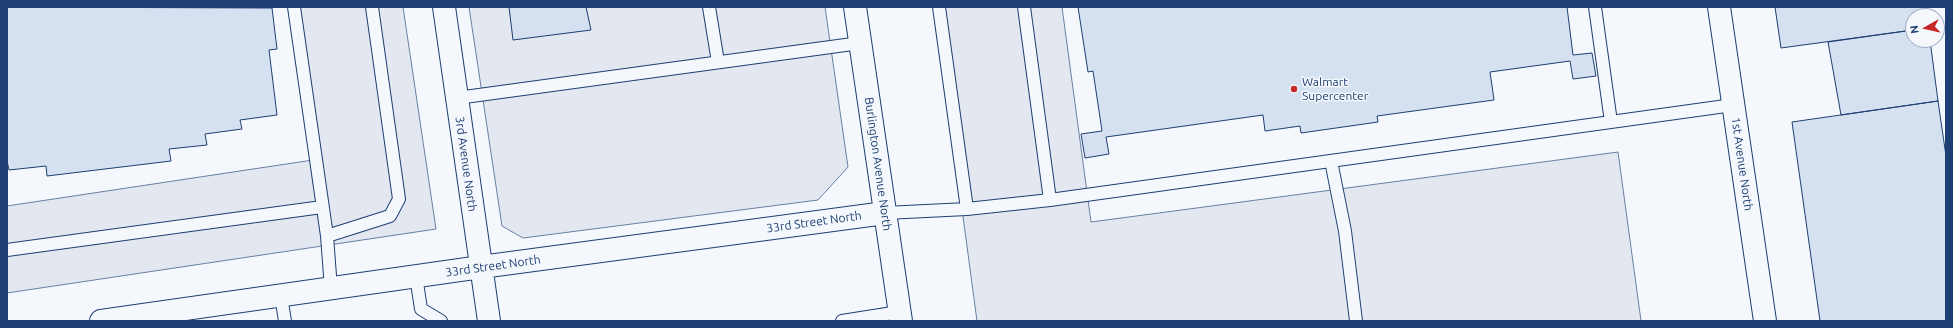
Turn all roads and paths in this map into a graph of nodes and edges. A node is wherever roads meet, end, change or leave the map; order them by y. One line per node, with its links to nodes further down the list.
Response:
1 (294, 7): 17 (lane)
2 (372, 7): 20 (lane)
3 (444, 7): 12 (street, 3rd Avenue North)
4 (710, 7): 11 (lane)
5 (855, 7): 10 (street, Burlington Avenue North)
6 (939, 7): 18 (lane)
7 (1024, 7): 16 (lane)
8 (1594, 7): 14 (lane)
9 (1719, 7): 13 (street, 1st Avenue North)
10 (860, 43): 11 (lane); 19 (street, Burlington Avenue North)
11 (718, 62): 12 (lane)
12 (457, 98): 22 (street, 3rd Avenue North)
13 (1733, 105): 14 (lane); 33 (street, 1st Avenue North)
14 (1611, 122): 15 (lane)
15 (1331, 161): 16 (lane); 32 (lane)
16 (1050, 200): 18 (lane)
17 (322, 206): 20 (lane); 21 (lane)
18 (967, 209): 19 (lane)
19 (885, 213): 22 (street, 33rd Street North); 26 (street, Burlington Avenue North)
20 (327, 236): 24 (lane)
21 (7, 250)
22 (481, 267): 23 (street, 33rd Street North); 30 (street, 3rd Avenue North)
23 (416, 276): 24 (street, 33rd Street North); 29 (lane)
24 (332, 289): 25 (street, 33rd Street North)
25 (281, 296): 27 (street, 33rd Street North); 28 (lane)
26 (900, 317): 31 (lane)
27 (101, 321)
28 (285, 321)
29 (441, 321)
30 (489, 321)
31 (842, 321)
32 (1356, 321)
33 (1765, 321)

